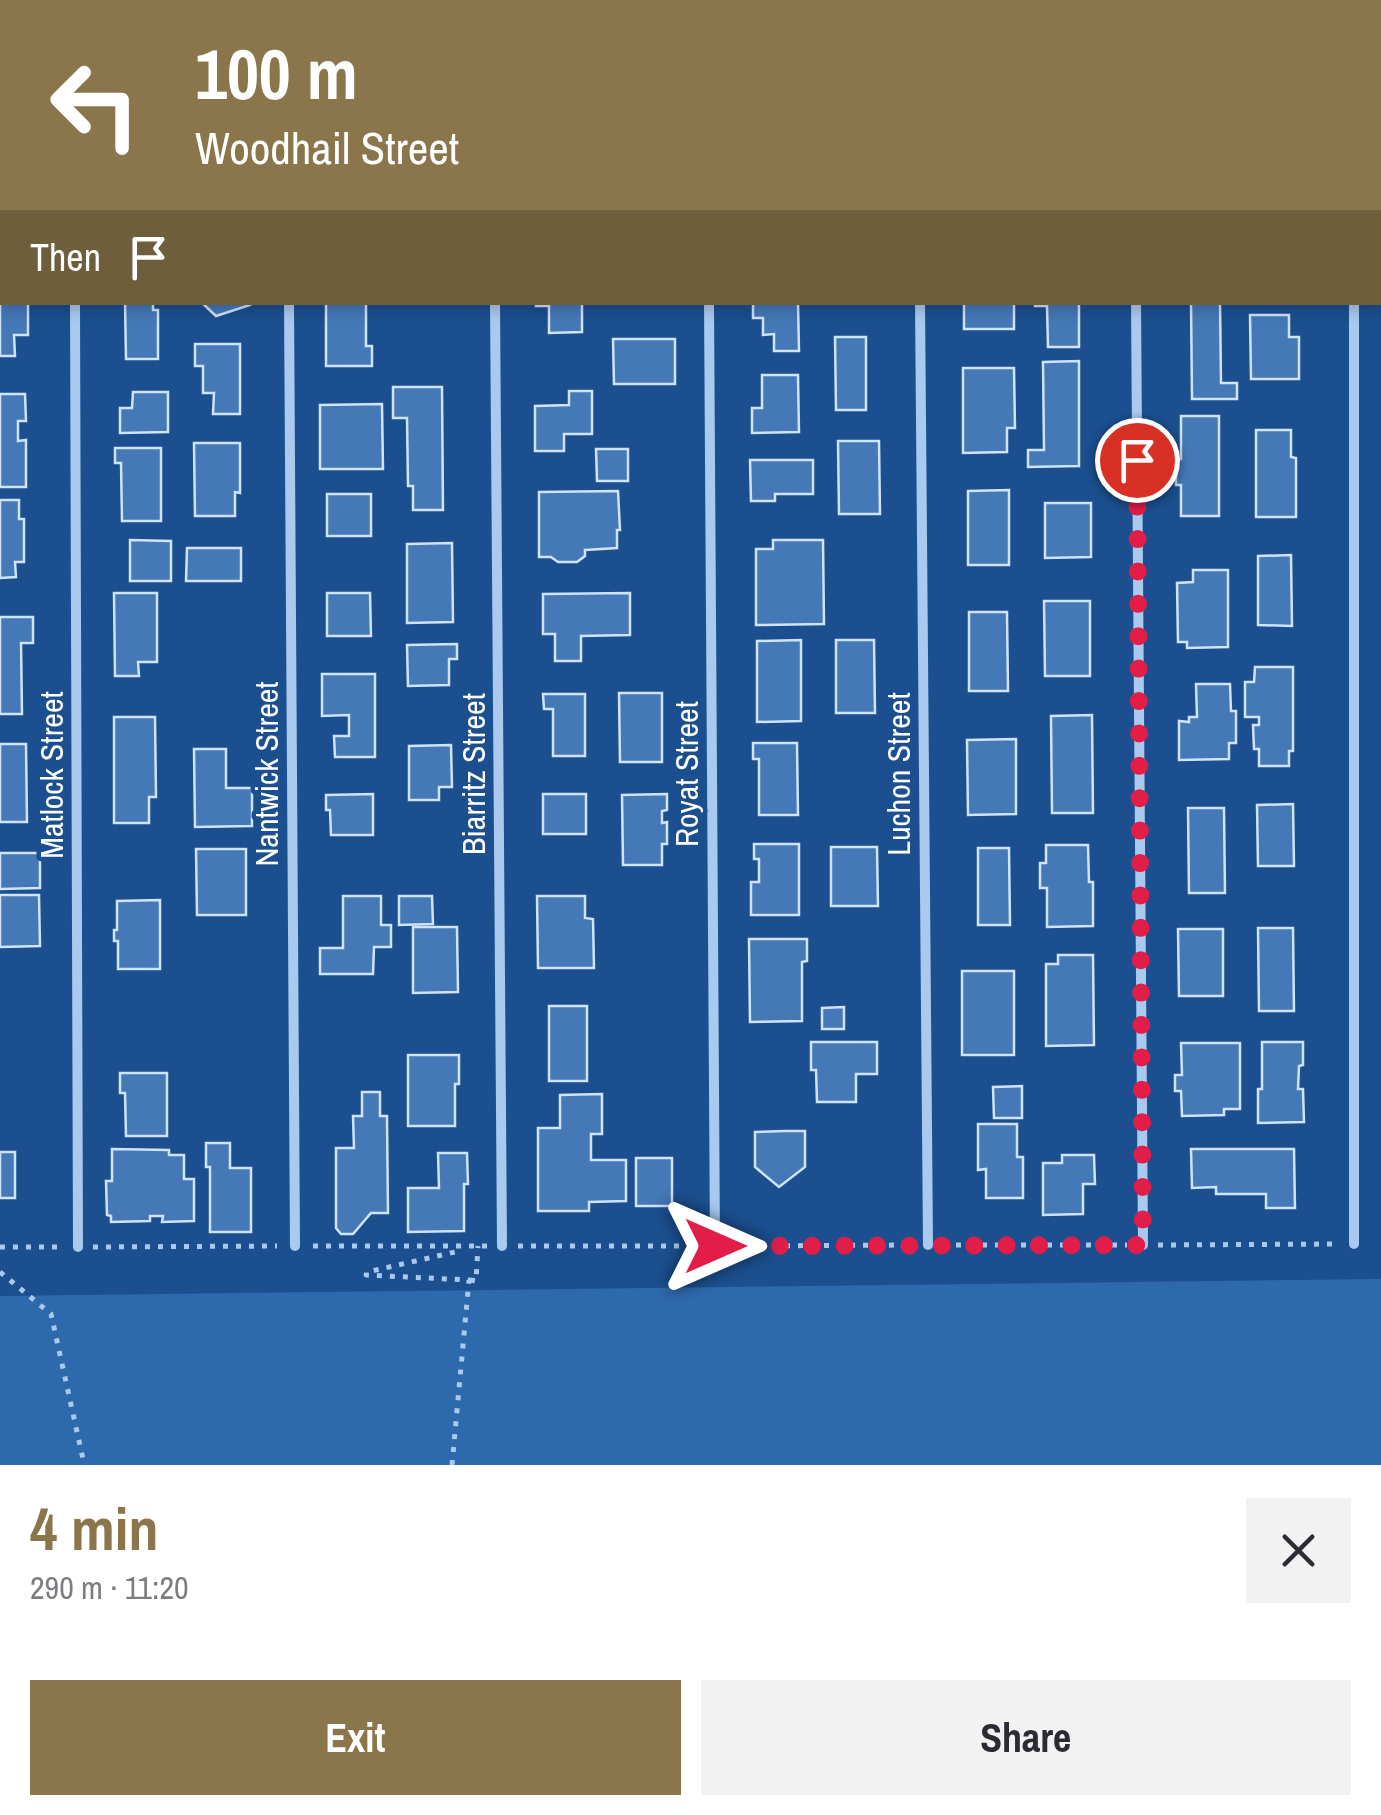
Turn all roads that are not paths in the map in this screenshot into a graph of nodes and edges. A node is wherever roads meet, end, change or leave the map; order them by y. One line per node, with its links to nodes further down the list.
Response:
1 (75, 305): 11 (street, Matlock Street)
2 (289, 305): 12 (street, Nantwick Street)
3 (496, 305): 13 (street, Biarritz Street)
4 (709, 305): 14 (street, Royat Street)
5 (920, 305): 9 (street, Luchon Street)
6 (1136, 305): 10 (street)
7 (1354, 305): 8 (street)
8 (1354, 1244)
9 (928, 1245)
10 (1143, 1245)
11 (78, 1246)
12 (295, 1246)
13 (502, 1246)
14 (715, 1246)

